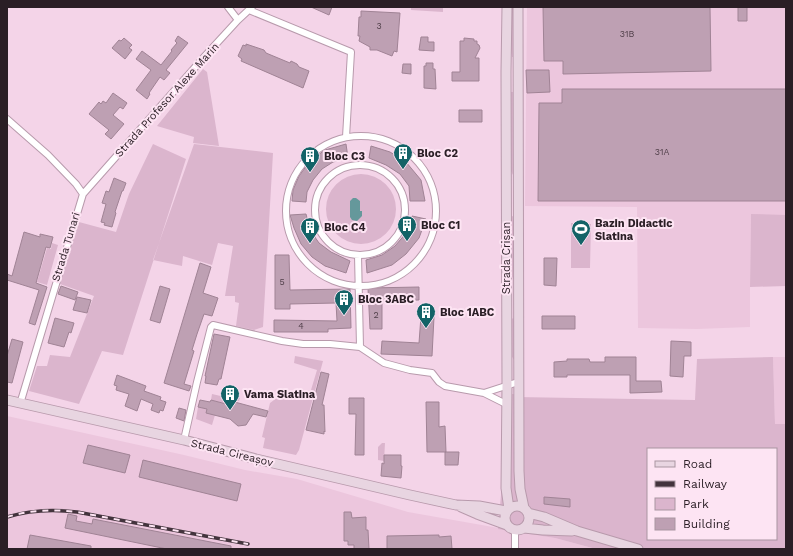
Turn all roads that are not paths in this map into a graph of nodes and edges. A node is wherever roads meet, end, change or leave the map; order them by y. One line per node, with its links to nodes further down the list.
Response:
1 (228, 7): 5 (street)
2 (507, 7): 13 (main road, Strada Crișan)
3 (518, 7): 12 (main road, Strada Crișan)
4 (250, 8): 5 (street, Strada Profesor Alexe Marin); 7 (street)
5 (238, 20): 8 (street, Strada Profesor Alexe Marin)
6 (7, 119): 8 (street)
7 (346, 137): 10 (street); 10 (street)
8 (83, 194): 16 (street, Strada Tunari)
9 (358, 255): 9 (street); 10 (street)
10 (359, 286): 11 (street)
11 (360, 347): 14 (street); 18 (street)
12 (518, 382): 13 (street); 21 (main road, Strada Crișan)
13 (507, 385): 14 (street); 17 (main road, Strada Crișan)
14 (484, 393): 17 (street)
15 (7, 400): 16 (main road, Strada Cireașov)
16 (20, 404): 18 (main road, Strada Cireașov)
17 (506, 404): 20 (main road, Strada Crișan)
18 (184, 440): 19 (main road, Strada Cireașov)
19 (456, 505): 20 (main road, Strada Cireașov); 22 (main road, Strada Cireașov)
20 (508, 510): 21 (main road); 22 (main road)
21 (526, 510): 22 (main road); 23 (main road, Strada Cireașov)
22 (515, 528): 23 (main road, Strada Cireașov); 24 (street)
23 (577, 531): 25 (main road, Strada Cireașov)
24 (515, 549)
25 (638, 549)

